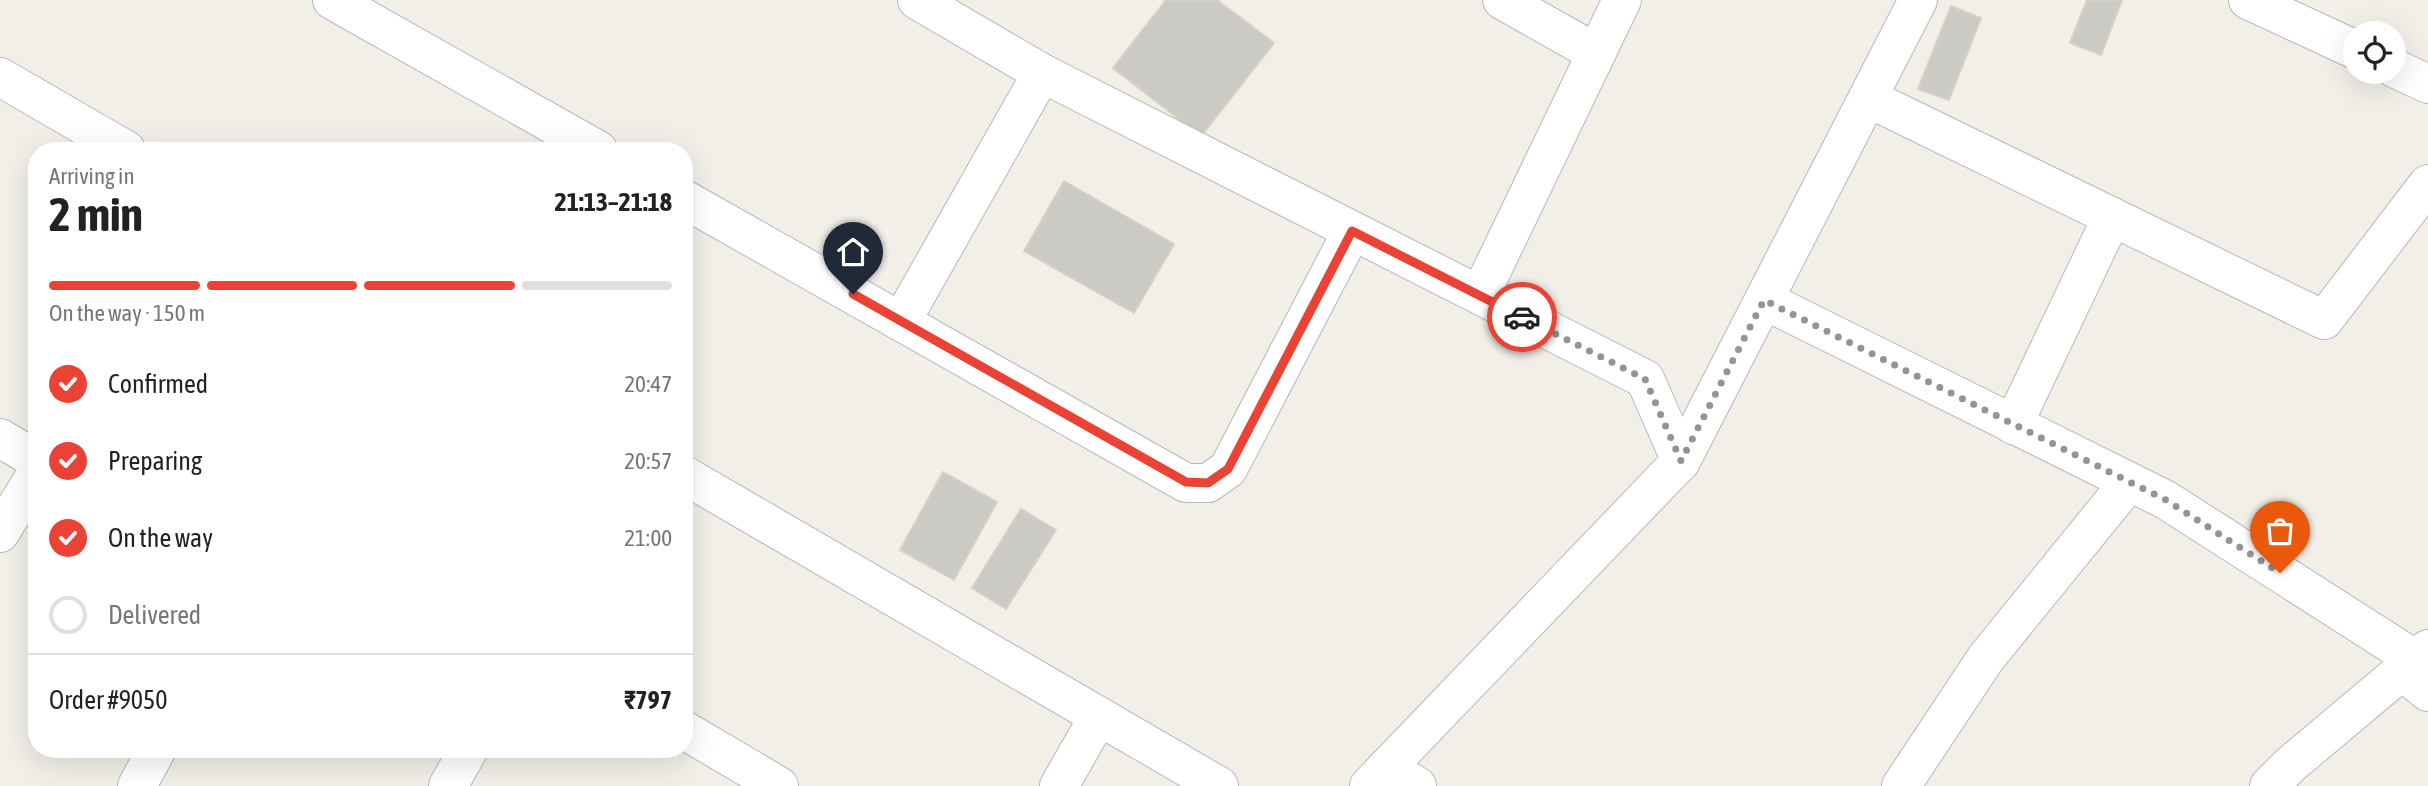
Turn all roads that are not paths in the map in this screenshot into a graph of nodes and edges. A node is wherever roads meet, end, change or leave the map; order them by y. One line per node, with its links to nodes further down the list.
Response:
1 (332, 0): 15 (street)
2 (918, 0): 9 (street)
3 (1502, 0): 8 (street)
4 (1622, 0): 8 (street)
5 (1918, 0): 13 (street)
6 (2248, 0): 7 (street)
7 (2343, 44)
8 (1596, 53): 20 (street)
9 (1042, 73): 19 (street); 22 (street)
10 (2406, 74): 12 (street)
11 (0, 77): 14 (street)
12 (2428, 84)
13 (1868, 98): 18 (street); 21 (street)
14 (112, 142)
15 (584, 142)
16 (2428, 184): 18 (street)
17 (693, 204): 22 (street)
18 (2112, 217): 23 (street)
19 (1352, 231): 20 (street); 22 (street)
20 (1480, 295): 26 (street)
21 (1764, 300): 23 (street); 26 (street)
22 (901, 322)
23 (2013, 425): 28 (street)
24 (0, 438): 25 (street)
25 (28, 455)
26 (1681, 461): 36 (street)
27 (693, 480): 32 (street)
28 (2129, 482): 31 (street); 42 (street)
29 (28, 488): 30 (street)
30 (0, 533)
31 (2418, 668): 43 (street)
32 (1099, 716): 40 (street); 41 (street)
33 (693, 735): 39 (street)
34 (152, 758): 37 (street)
35 (465, 758): 38 (street)
36 (1390, 780)
37 (137, 786)
38 (448, 786)
39 (779, 786)
40 (1059, 786)
41 (1219, 786)
42 (1901, 786)
43 (2269, 786)

